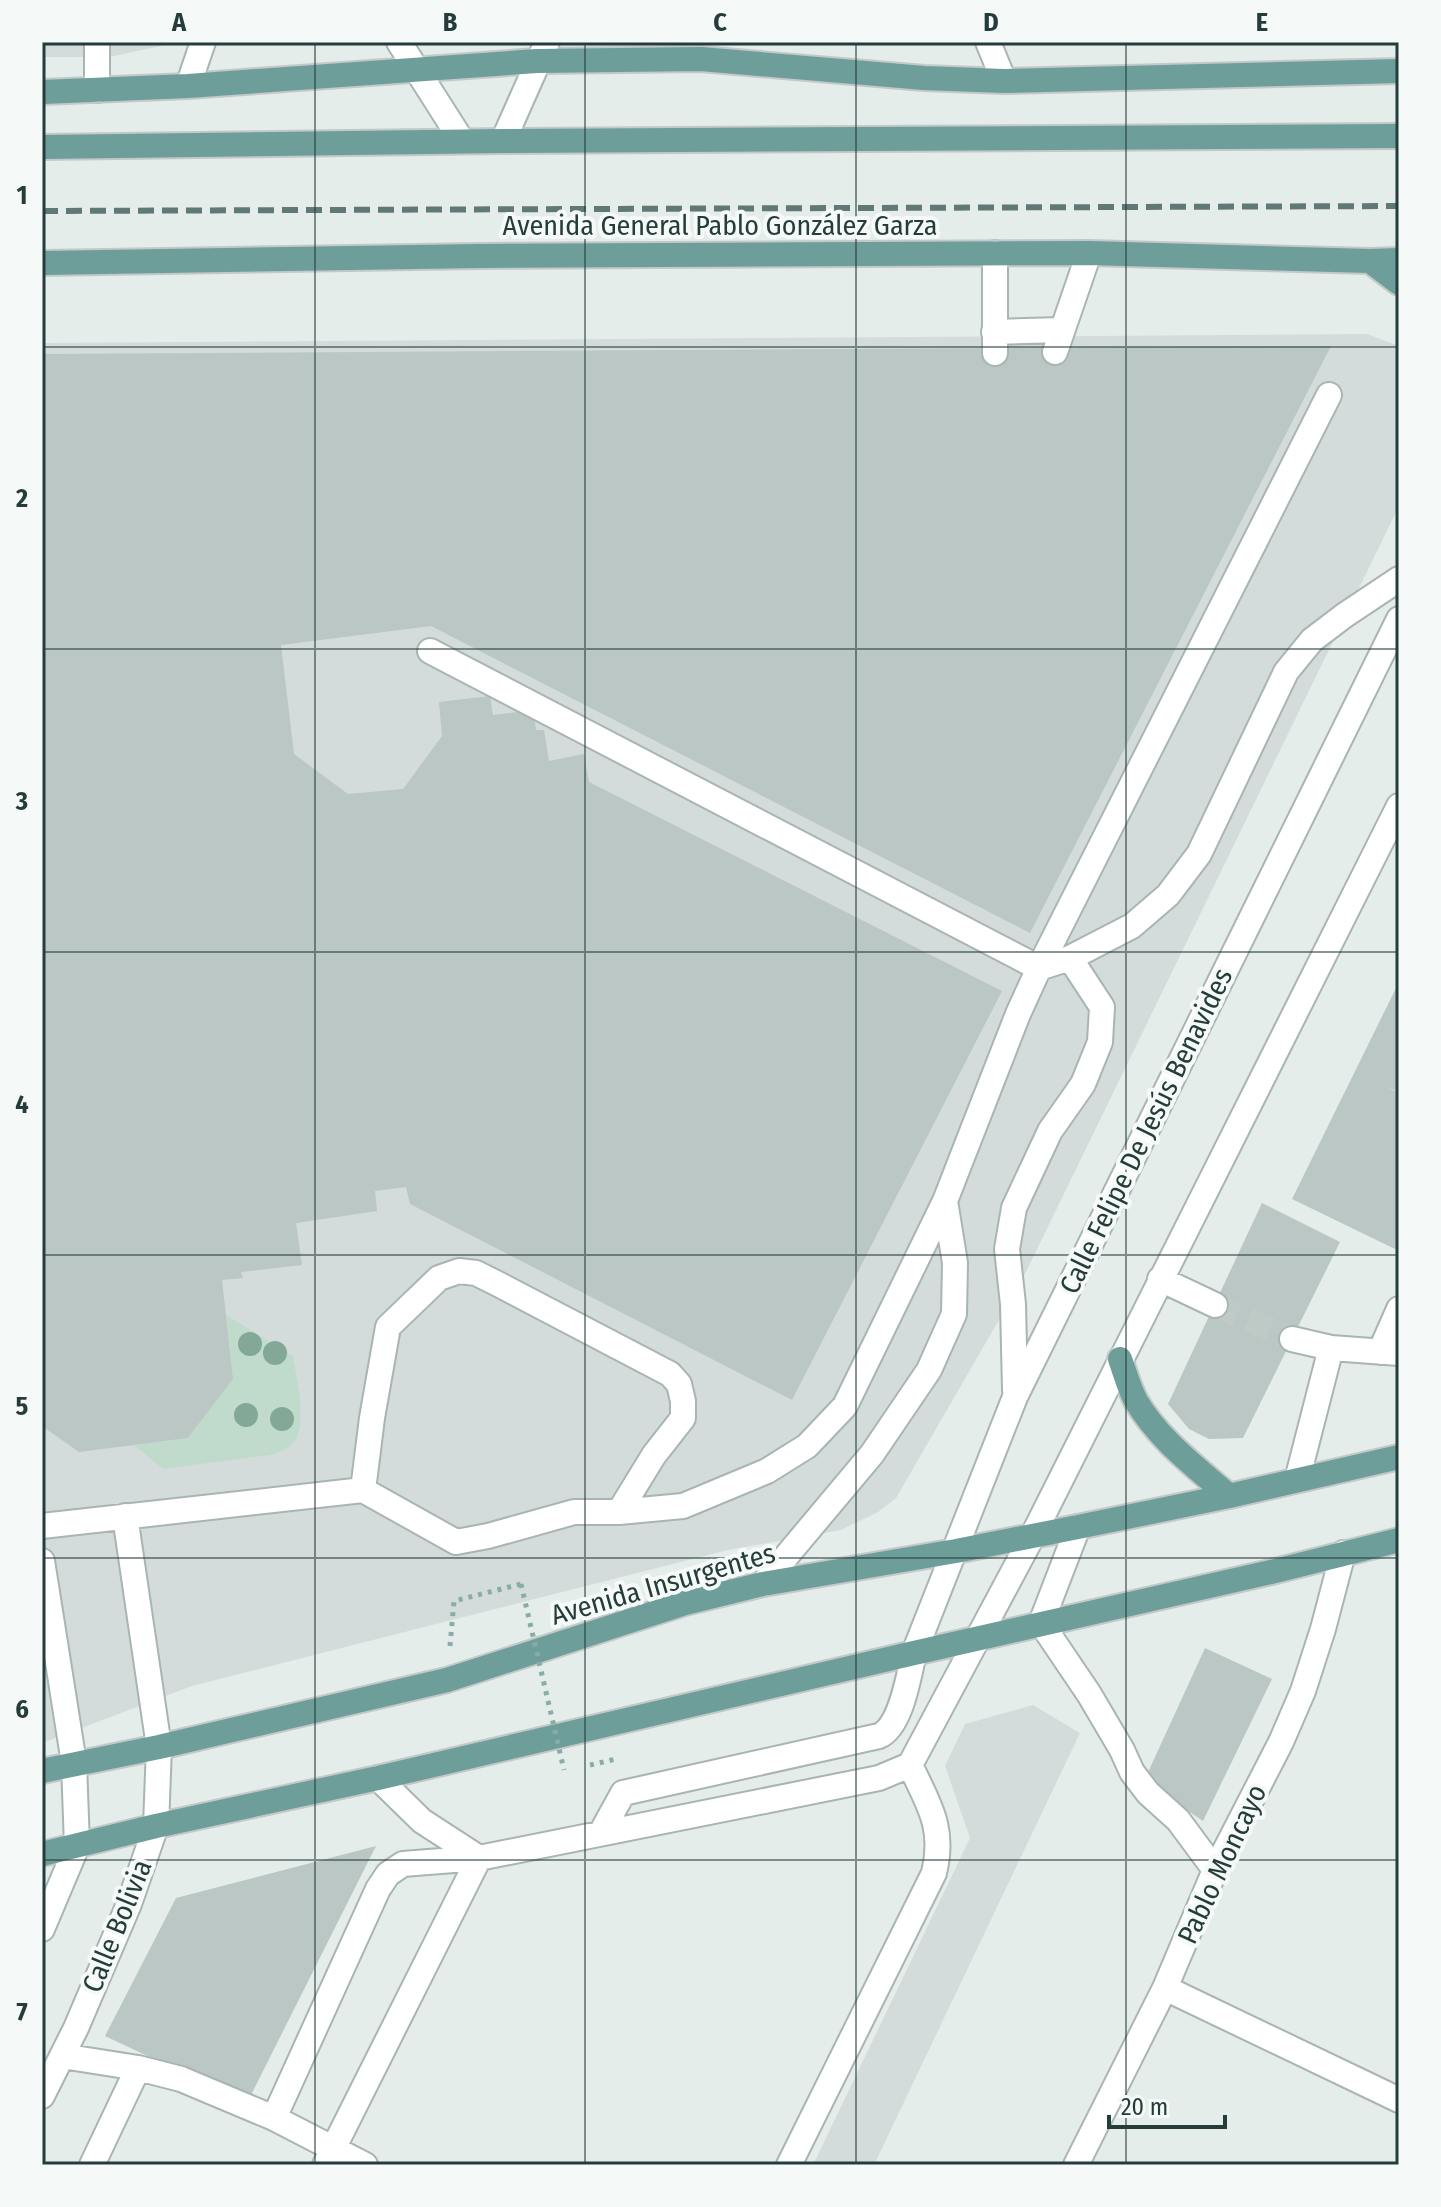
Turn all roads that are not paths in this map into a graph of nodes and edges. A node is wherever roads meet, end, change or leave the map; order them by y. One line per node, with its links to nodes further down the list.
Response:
1 (97, 42): 11 (street)
2 (203, 42): 10 (street)
3 (399, 42): 7 (street)
4 (988, 42): 9 (street)
5 (716, 51): 6 (main road); 9 (main road)
6 (542, 52): 7 (main road); 15 (street)
7 (417, 69): 10 (main road); 14 (street)
8 (1399, 71): 9 (main road)
9 (1004, 81)
10 (188, 86): 11 (main road)
11 (97, 90): 12 (main road)
12 (42, 92)
13 (1399, 136): 15 (main road)
14 (462, 141): 15 (main road); 16 (main road)
15 (503, 141)
16 (42, 147)
17 (995, 253): 18 (main road, Avenida General Pablo González Garza); 18 (street); 21 (main road, Avenida General Pablo González Garza)
18 (1089, 253): 20 (main road, Avenida General Pablo González Garza)
19 (1399, 260): 20 (main road, Avenida General Pablo González Garza)
20 (1370, 261): 22 (main road)
21 (42, 263)
22 (1399, 283)
23 (1329, 395): 29 (street)
24 (1399, 579): 28 (street)
25 (1399, 619): 38 (street, Calle Felipe De Jesús Benavides)
26 (430, 651): 29 (street)
27 (1399, 806): 31 (street)
28 (1070, 958): 29 (street); 38 (street)
29 (1039, 968): 30 (street)
30 (945, 1201): 43 (street); 52 (street)
31 (1160, 1279): 32 (street); 37 (street)
32 (1215, 1305)
33 (1399, 1309): 36 (street)
34 (1292, 1339): 35 (street)
35 (1331, 1348): 36 (street); 40 (street)
36 (1390, 1353)
37 (1120, 1359): 42 (main road); 47 (street)
38 (1015, 1397): 49 (street, Calle Felipe De Jesús Benavides)
39 (1399, 1457): 40 (main road, Avenida Insurgentes)
40 (1297, 1480): 42 (main road, Avenida Insurgentes)
41 (363, 1490): 43 (street); 43 (street); 44 (street)
42 (1229, 1496): 46 (main road, Avenida Insurgentes)
43 (619, 1512)
44 (125, 1516): 45 (street); 56 (street, Calle Bolivia)
45 (42, 1526)
46 (1078, 1527): 47 (main road, Avenida Insurgentes); 53 (street)
47 (1033, 1535): 49 (main road, Avenida Insurgentes); 54 (street)
48 (1399, 1540): 50 (main road)
49 (956, 1551): 52 (main road, Avenida Insurgentes); 55 (street, Calle Felipe De Jesús Benavides)
50 (1343, 1553): 53 (main road); 66 (street, Pablo Moncayo)
51 (42, 1561): 57 (street)
52 (763, 1584): 56 (main road, Avenida Insurgentes)
53 (1041, 1623): 54 (main road); 66 (street)
54 (977, 1639): 55 (main road); 58 (street)
55 (914, 1653): 60 (main road); 62 (street, Calle Felipe De Jesús Benavides)
56 (159, 1747): 57 (main road, Avenida Insurgentes); 61 (street, Calle Bolivia)
57 (74, 1763): 59 (main road, Avenida Insurgentes); 63 (street)
58 (910, 1765): 62 (street); 77 (street)
59 (42, 1771)
60 (378, 1778): 61 (main road); 65 (street)
61 (156, 1826): 63 (main road); 69 (street, Calle Bolivia)
62 (601, 1833): 65 (street)
63 (77, 1846): 64 (main road); 67 (street)
64 (42, 1854)
65 (479, 1858): 73 (street); 74 (street)
66 (1215, 1870): 68 (street, Pablo Moncayo)
67 (42, 1929)
68 (1165, 1988): 72 (street); 78 (street, Pablo Moncayo)
69 (62, 2056): 70 (street); 71 (street, Calle Bolivia)
70 (138, 2068): 73 (street); 75 (street)
71 (42, 2096)
72 (1399, 2100)
73 (274, 2118): 74 (street)
74 (329, 2157): 76 (street)
75 (92, 2165)
76 (365, 2165)
77 (789, 2165)
78 (1076, 2165)

